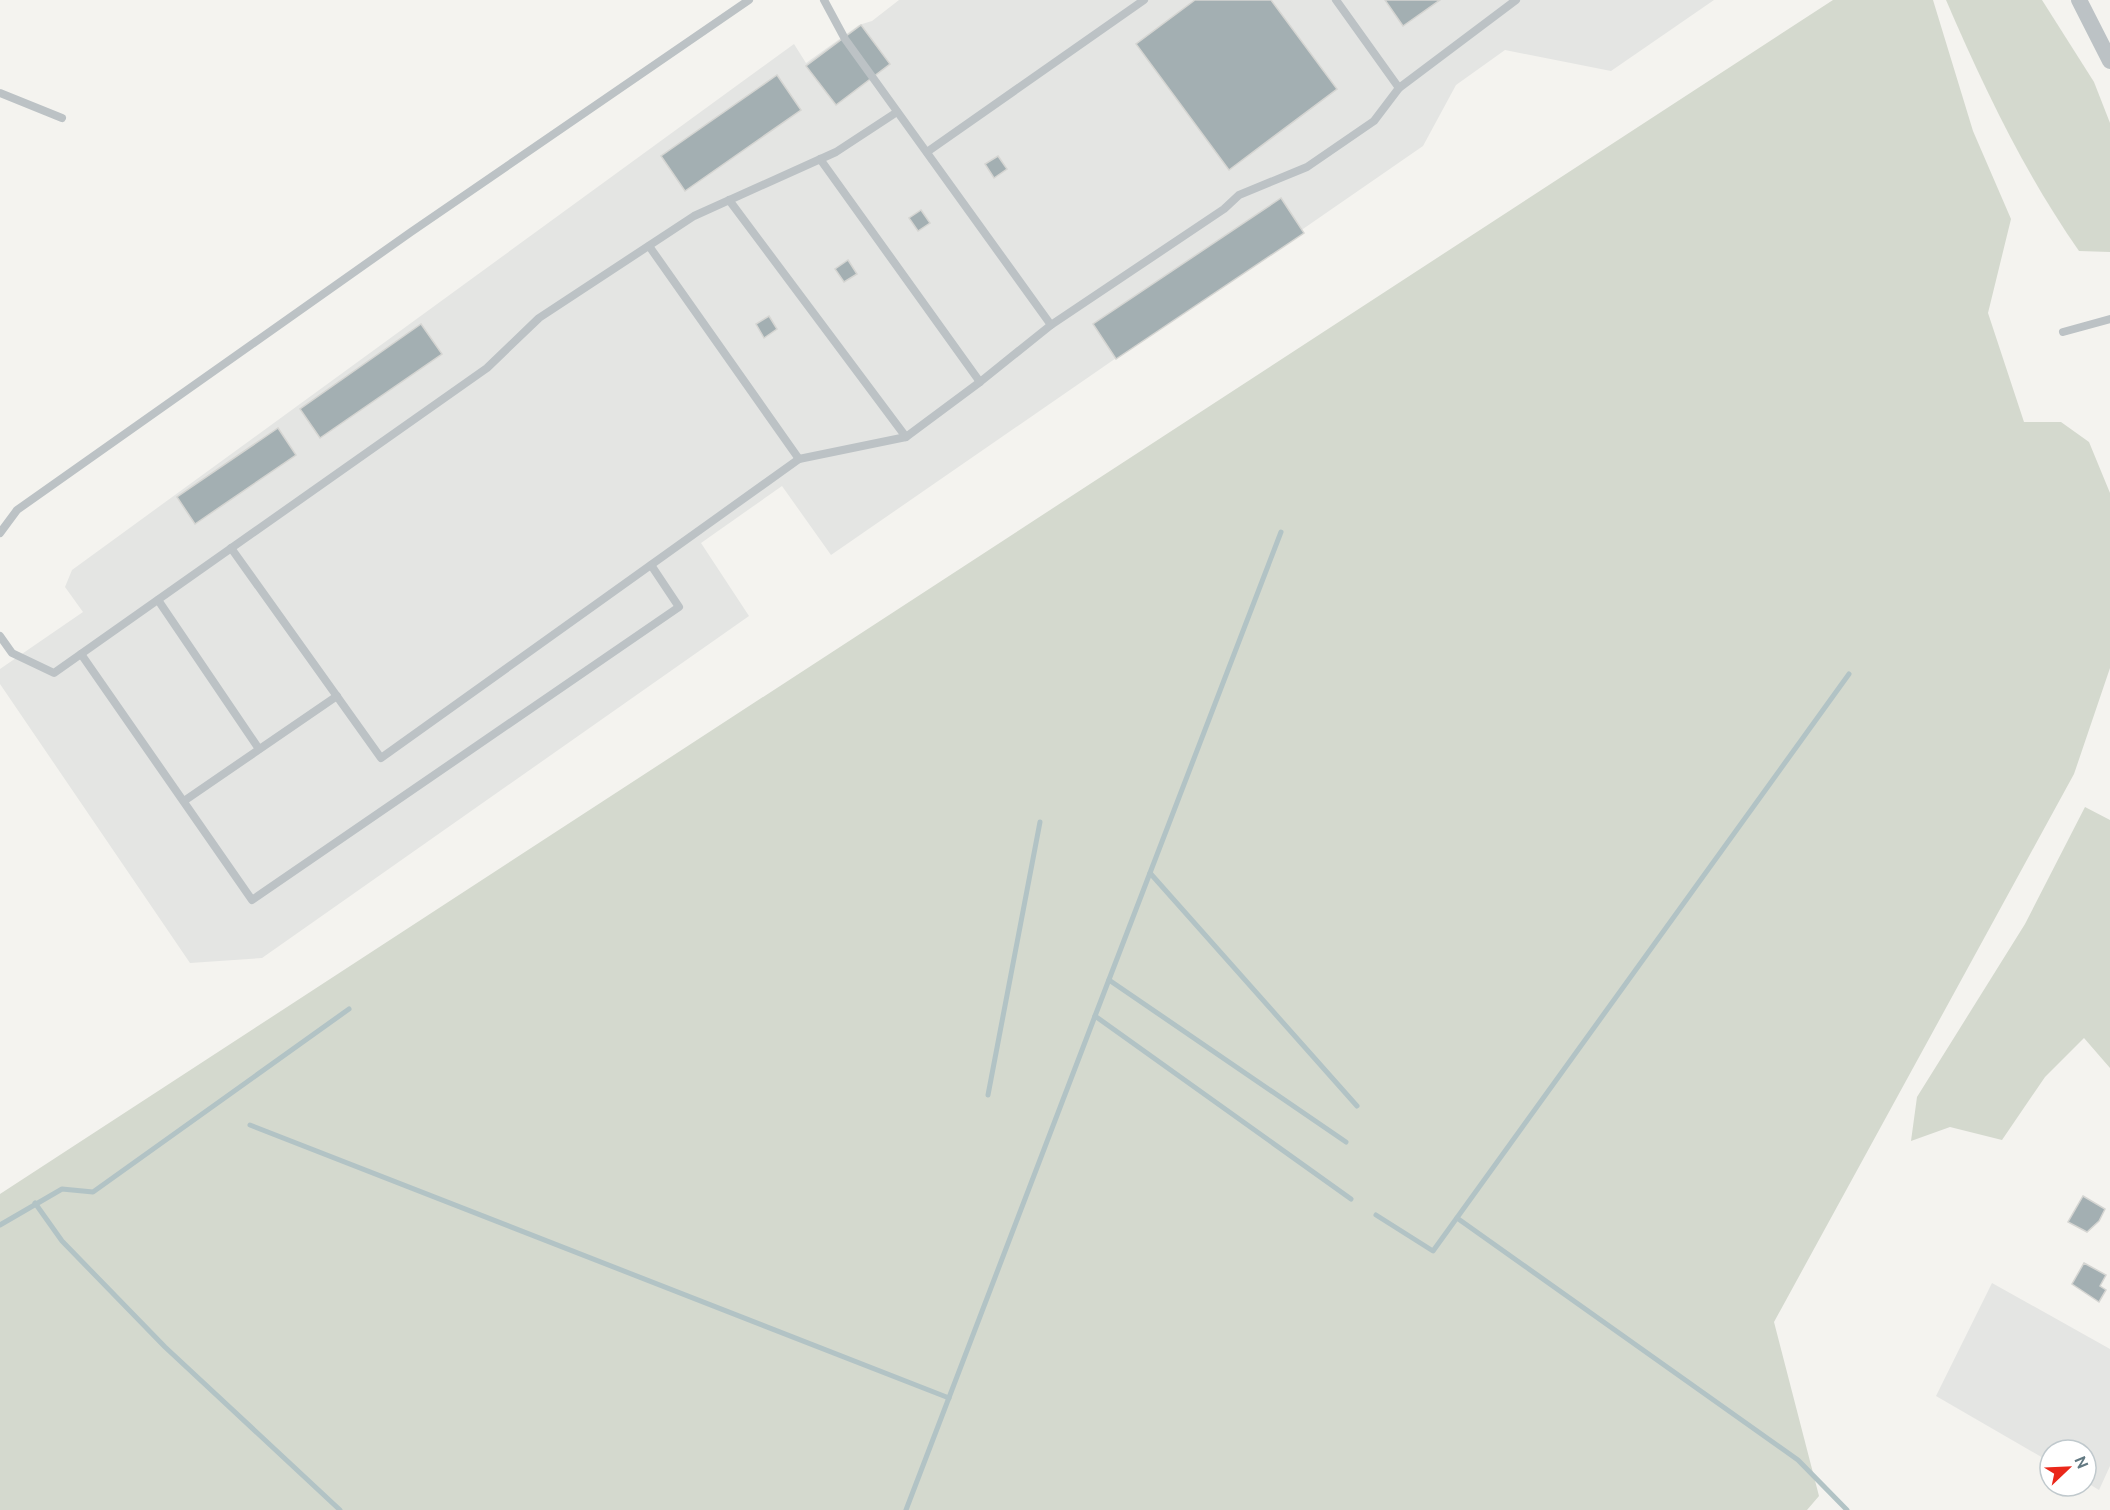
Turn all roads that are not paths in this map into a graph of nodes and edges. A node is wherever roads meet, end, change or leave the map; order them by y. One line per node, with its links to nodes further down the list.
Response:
1 (749, 0): 22 (lane)
2 (824, 0): 10 (lane)
3 (1144, 0): 12 (lane)
4 (1336, 0): 8 (lane)
5 (1516, 0): 8 (lane)
6 (2079, 0): 7 (street)
7 (2108, 51)
8 (1399, 88): 17 (lane)
9 (0, 93): 11 (lane)
10 (897, 112): 12 (lane); 13 (lane)
11 (62, 118)
12 (927, 152): 17 (lane)
13 (820, 159): 14 (lane); 19 (lane)
14 (729, 200): 15 (lane); 20 (lane)
15 (649, 246): 21 (lane); 23 (lane)
16 (2110, 319): 18 (lane)
17 (1051, 325): 19 (lane)
18 (2063, 332)
19 (980, 382): 20 (lane)
20 (906, 437): 21 (lane)
21 (799, 459): 24 (lane)
22 (0, 533)
23 (231, 548): 25 (lane); 28 (lane)
24 (651, 565): 28 (lane); 30 (lane)
25 (158, 600): 27 (lane); 29 (lane)
26 (0, 636): 27 (lane)
27 (81, 654): 30 (lane)
28 (337, 696): 29 (lane)
29 (259, 749): 30 (lane)
30 (184, 801)

